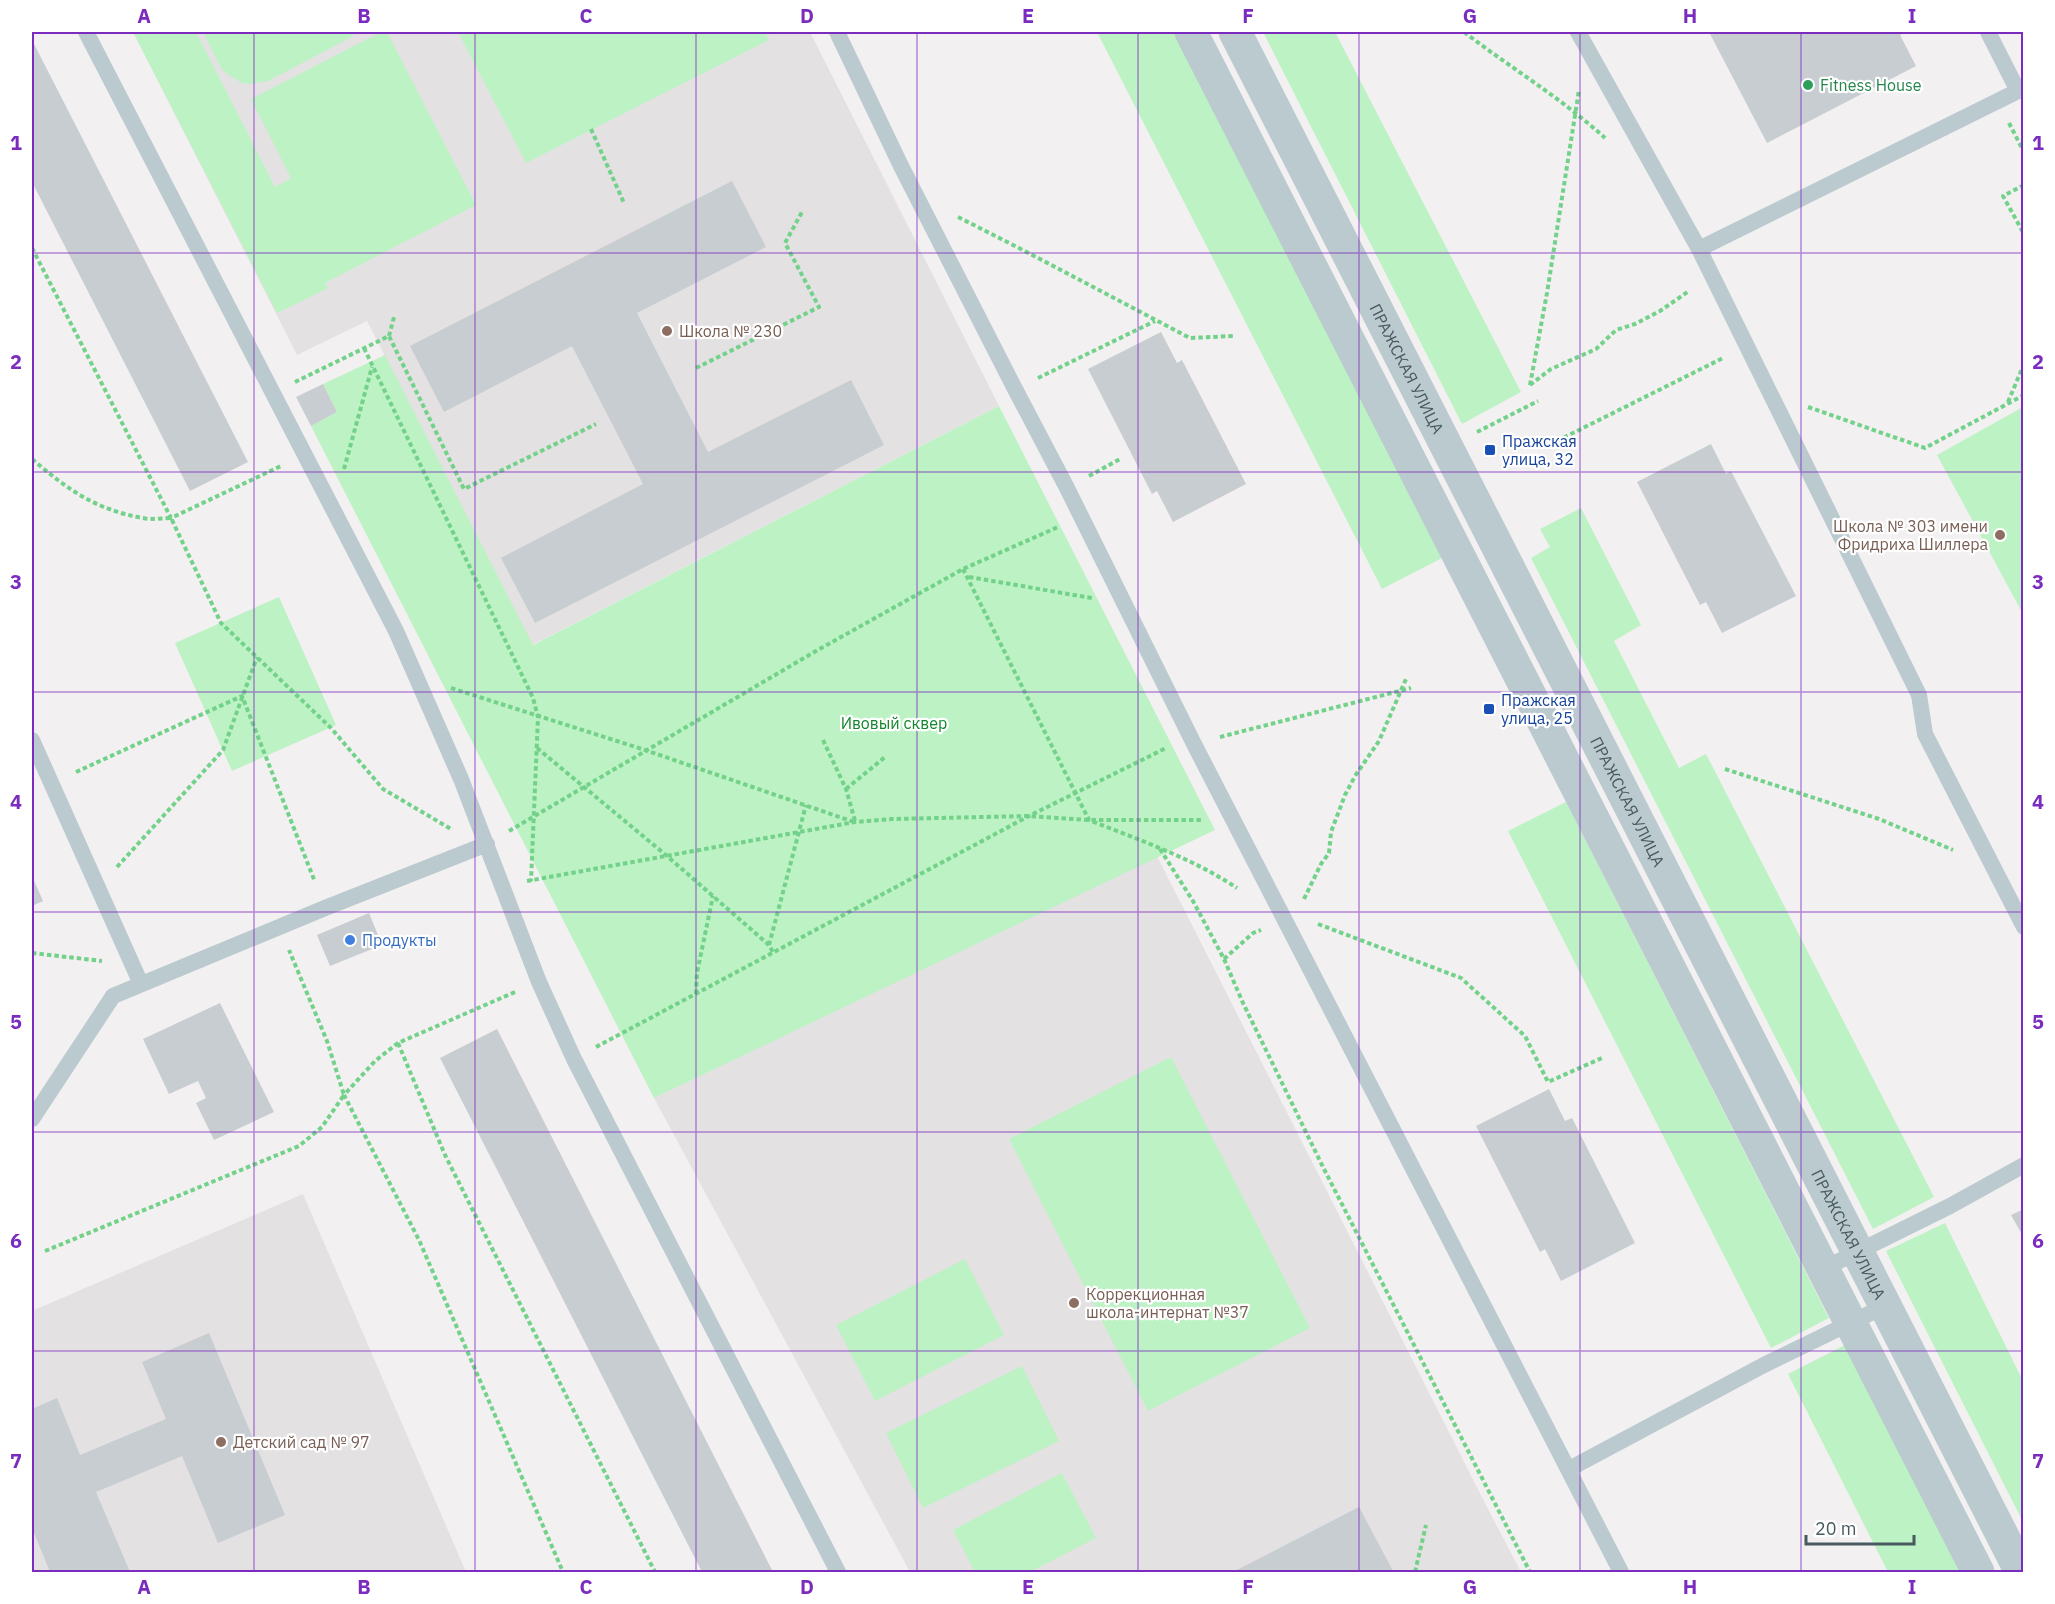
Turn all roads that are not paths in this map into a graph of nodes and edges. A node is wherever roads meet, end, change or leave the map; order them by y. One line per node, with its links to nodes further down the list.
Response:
1 (86, 32): 10 (lane)
2 (837, 32): 19 (lane)
3 (1191, 32): 16 (street)
4 (1235, 32): 15 (street, ПРАЖСКАЯ УЛИЦА)
5 (1988, 32): 7 (lane)
6 (1581, 37): 8 (lane)
7 (2021, 90): 8 (lane)
8 (1699, 249): 11 (lane)
9 (32, 740): 12 (lane)
10 (487, 844): 12 (lane); 20 (lane)
11 (2024, 927)
12 (141, 984): 13 (lane)
13 (32, 1119)
14 (2024, 1165): 15 (lane)
15 (1858, 1253): 16 (lane); 17 (street, ПРАЖСКАЯ УЛИЦА)
16 (1823, 1269): 18 (street)
17 (1885, 1306): 18 (lane); 23 (street, ПРАЖСКАЯ УЛИЦА)
18 (1850, 1323): 19 (lane); 22 (street)
19 (1569, 1469): 21 (lane)
20 (838, 1572)
21 (1622, 1572)
22 (1978, 1572)
23 (2021, 1572)

